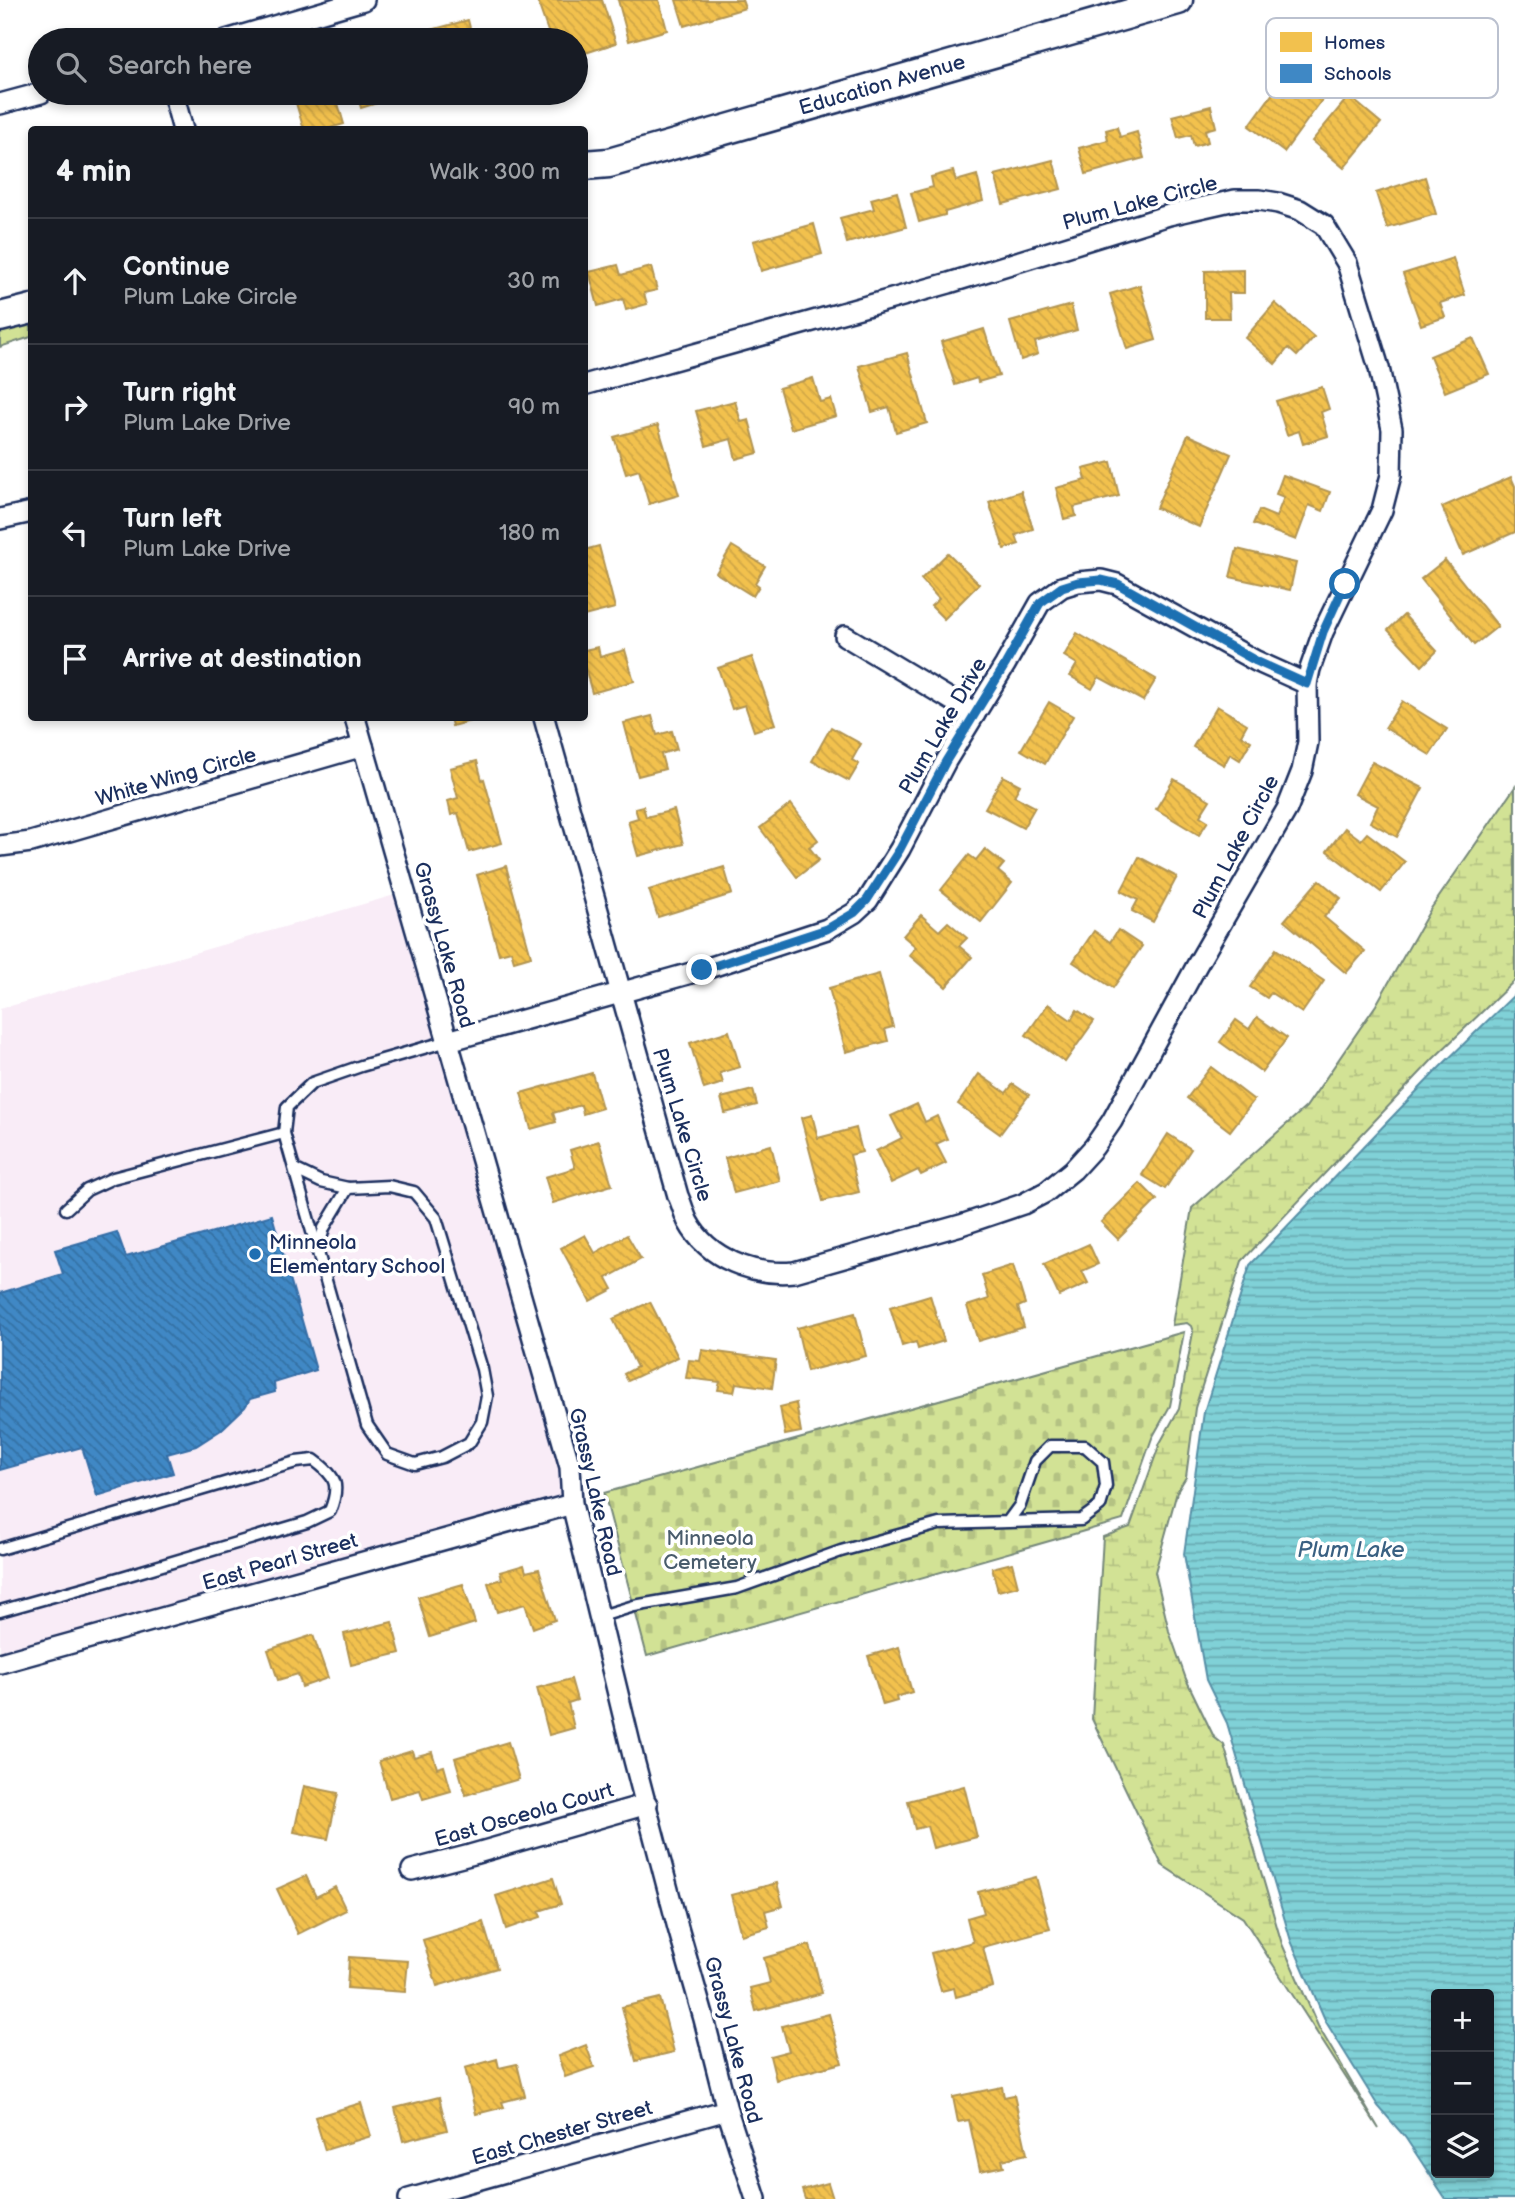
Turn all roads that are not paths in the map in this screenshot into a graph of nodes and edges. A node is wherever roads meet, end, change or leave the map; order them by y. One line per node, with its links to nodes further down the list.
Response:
1 (364, 0): 3 (street)
2 (1178, 0): 9 (street, Education Avenue)
3 (323, 6): 4 (street)
4 (260, 28)
5 (28, 96): 6 (street)
6 (0, 104)
7 (176, 105): 8 (street)
8 (182, 126)
9 (588, 166)
10 (28, 310): 11 (street)
11 (0, 317)
12 (588, 384): 16 (street, Plum Lake Circle)
13 (28, 513): 14 (street)
14 (0, 519)
15 (845, 636): 17 (street)
16 (1307, 684): 17 (street, Plum Lake Drive); 22 (street, Plum Lake Circle)
17 (975, 714): 22 (street, Plum Lake Drive)
18 (356, 721): 20 (street, Grassy Lake Road)
19 (545, 721): 22 (street, Plum Lake Circle)
20 (363, 747): 21 (street, White Wing Circle); 23 (street, Grassy Lake Road)
21 (0, 846)
22 (621, 993): 23 (street)
23 (448, 1041): 24 (lane); 29 (street, Grassy Lake Road)
24 (284, 1133): 25 (lane); 27 (lane)
25 (296, 1170): 26 (lane); 28 (lane)
26 (348, 1188): 28 (lane); 28 (lane)
27 (66, 1209)
28 (318, 1251)
29 (572, 1504): 33 (street, Grassy Lake Road); 34 (street, East Pearl Street)
30 (1009, 1520): 30 (lane); 33 (lane)
31 (0, 1549): 32 (lane)
32 (0, 1611)
33 (601, 1616): 35 (street, Grassy Lake Road)
34 (0, 1663)
35 (648, 1804): 36 (street, East Osceola Court); 37 (street, Grassy Lake Road)
36 (412, 1870)
37 (727, 2110): 38 (street, East Chester Street); 39 (street, Grassy Lake Road)
38 (409, 2199)
39 (756, 2199)

